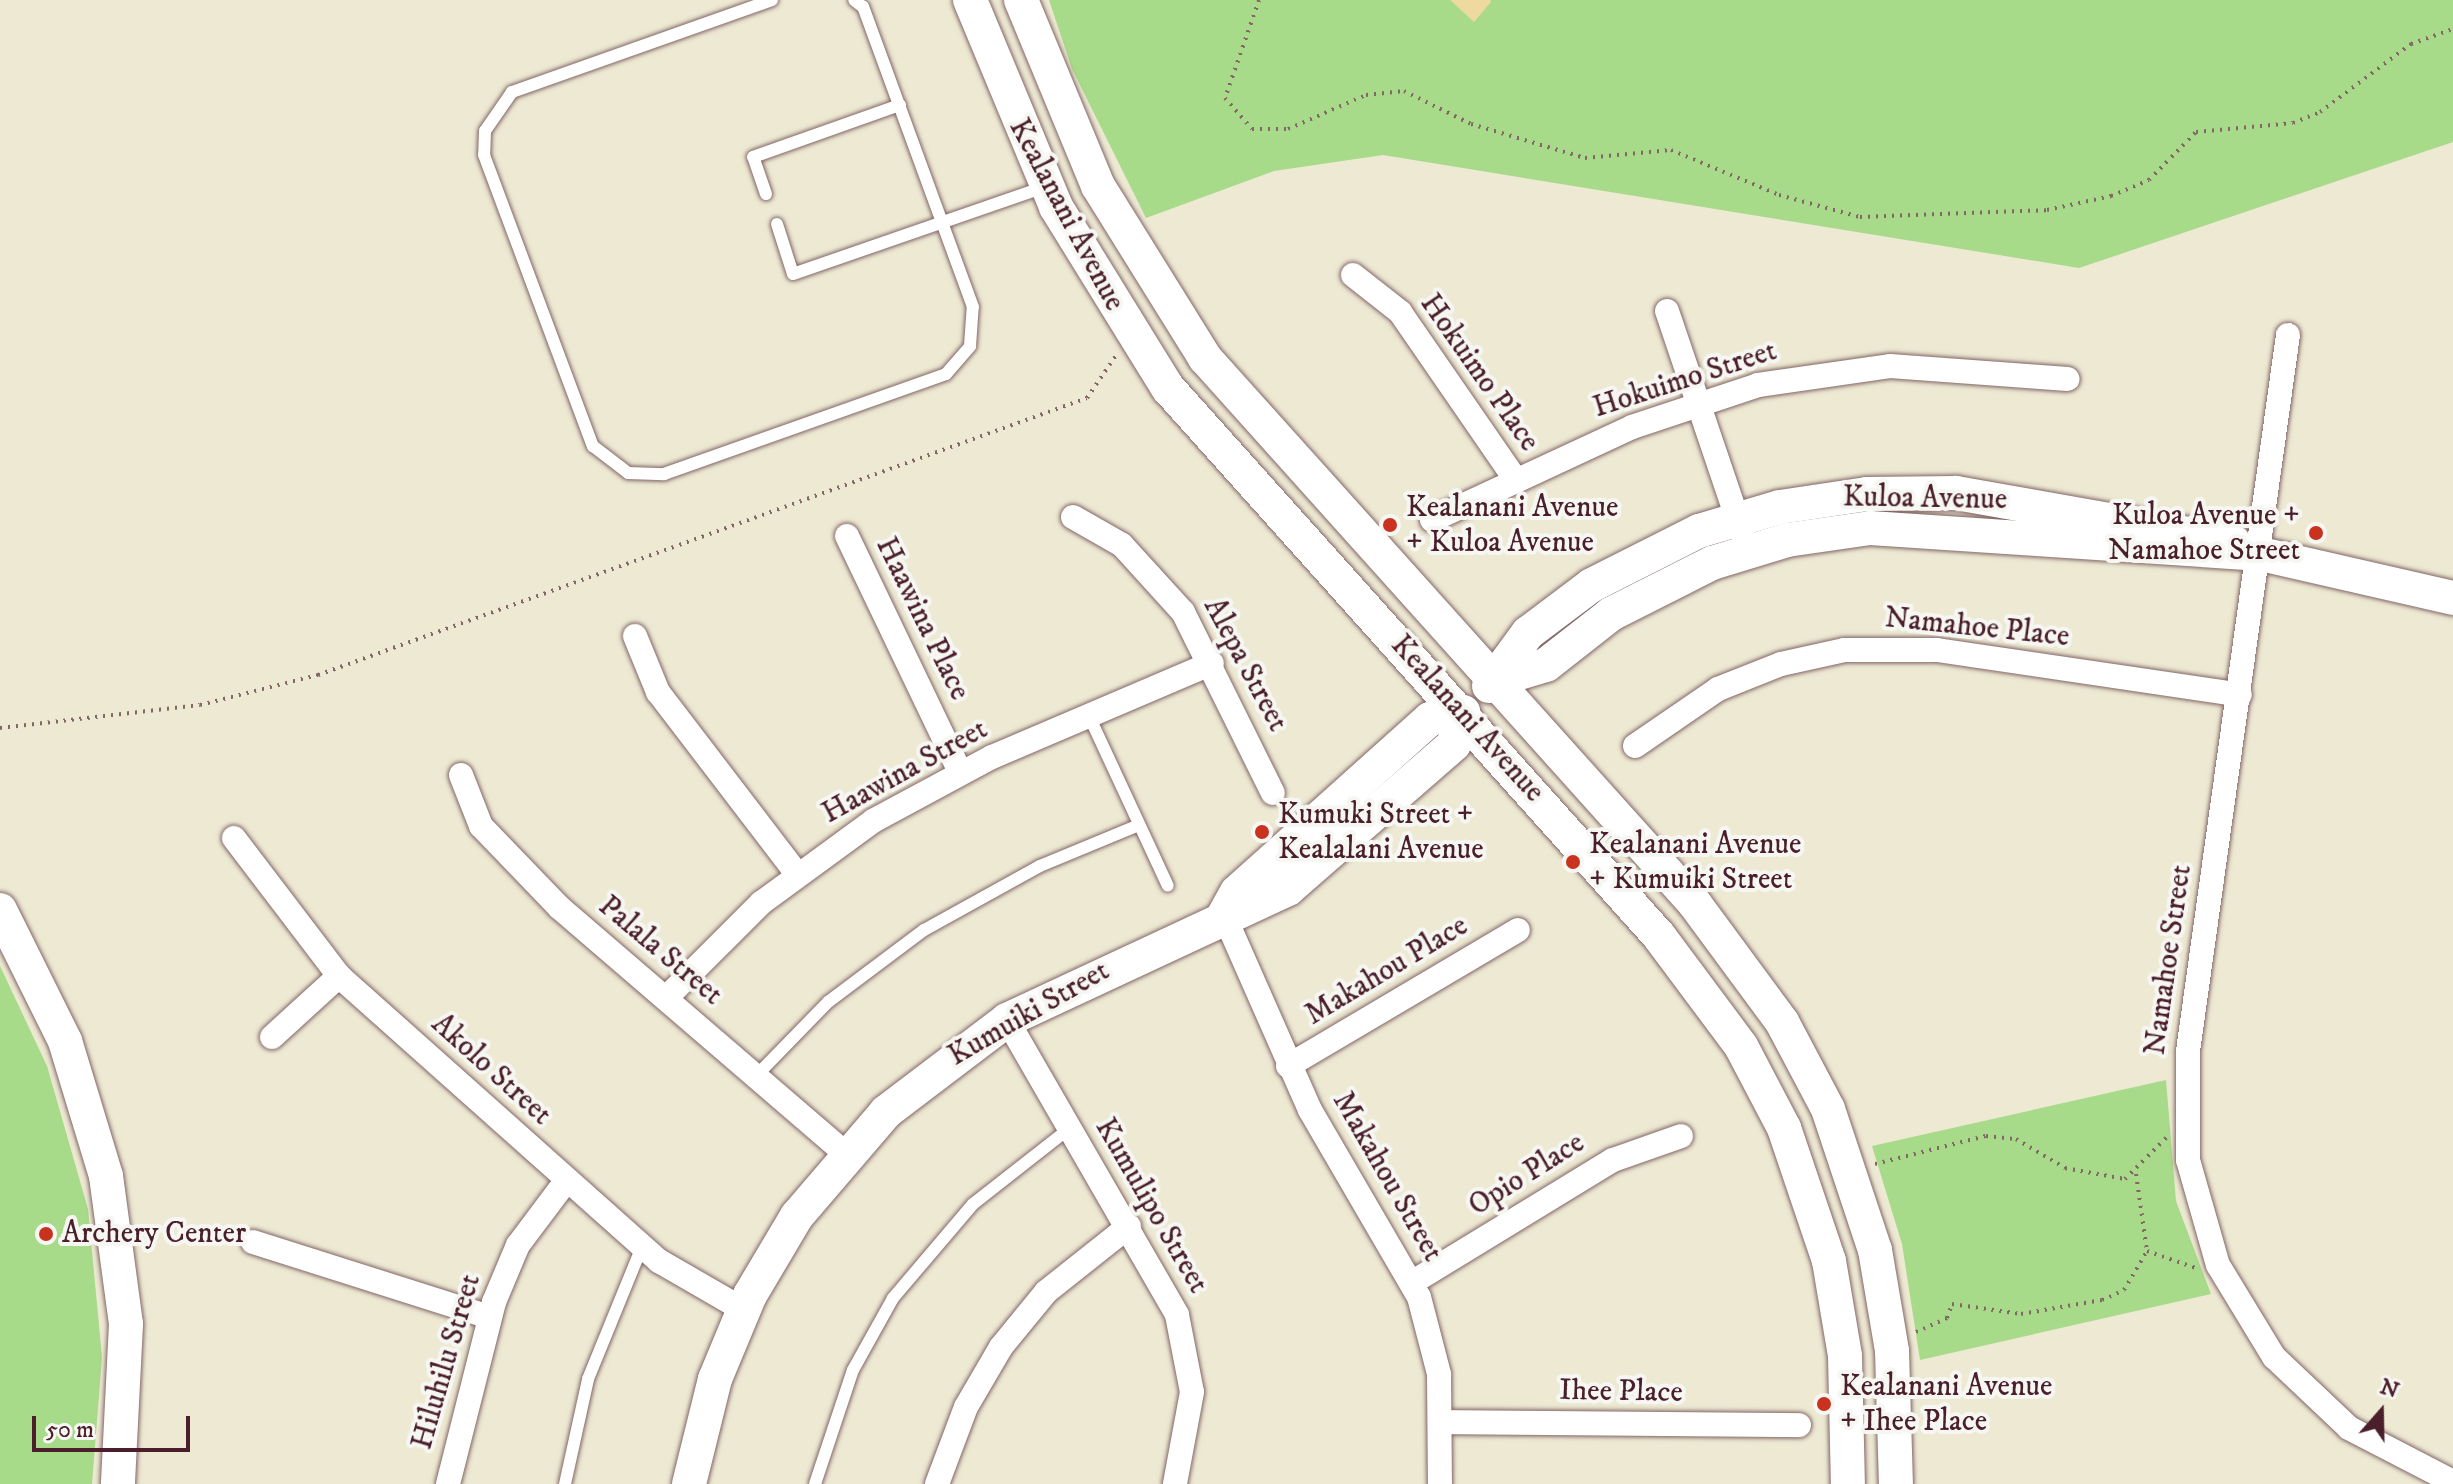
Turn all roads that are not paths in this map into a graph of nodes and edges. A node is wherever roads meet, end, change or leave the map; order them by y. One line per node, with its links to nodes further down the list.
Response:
1 (772, 0): 8 (lane)
2 (854, 0): 5 (lane)
3 (970, 0): 6 (street, Kealanani Avenue)
4 (1021, 0): 25 (street, Kealanani Avenue)
5 (900, 105): 7 (lane); 8 (lane)
6 (1047, 186): 8 (lane); 27 (street, Kealanani Avenue)
7 (766, 194)
8 (944, 222): 9 (lane)
9 (777, 224)
10 (1353, 275): 15 (street, Hokuimo Place)
11 (1667, 311): 14 (street)
12 (2288, 335): 21 (street, Namahoe Street)
13 (2068, 379): 14 (street, Hokuimo Street)
14 (1700, 403): 15 (street, Hokuimo Street); 17 (street)
15 (1515, 479): 18 (street, Hokuimo Street)
16 (1073, 517): 24 (street, Alepa Street)
17 (1737, 518): 20 (street); 21 (street, Kuloa Avenue); 25 (street, Kuloa Avenue)
18 (1432, 520)
19 (847, 536): 30 (street, Haawina Place)
20 (1747, 551): 21 (street, Kuloa Avenue); 25 (street, Kuloa Avenue)
21 (2261, 554): 22 (street, Kuloa Avenue); 26 (street, Namahoe Street)
22 (2453, 598)
23 (635, 636): 35 (street)
24 (1212, 663): 28 (street, Haawina Street); 32 (street, Alepa Street)
25 (1496, 680): 27 (street, Kuloa Avenue); 68 (street, Kealanani Avenue)
26 (2240, 695): 29 (street, Namahoe Place); 58 (street, Namahoe Street)
27 (1463, 712): 38 (street, Kumuiki Street); 67 (street, Kealanani Avenue)
28 (1089, 716): 30 (street, Haawina Street); 33 (lane)
29 (1635, 746)
30 (960, 772): 35 (street, Haawina Street)
31 (461, 775): 41 (street, Palala Street)
32 (1273, 793)
33 (1139, 825): 36 (lane); 45 (lane)
34 (234, 838): 40 (street, Akolo Street)
35 (797, 874): 41 (street, Haawina Street)
36 (1168, 886)
37 (0, 910): 59 (street)
38 (1224, 915): 42 (street, Kumuiki Street); 44 (street, Makahou Street)
39 (1518, 930): 44 (street, Makahou Place)
40 (339, 976): 43 (street); 49 (street, Akolo Street)
41 (668, 996): 45 (street, Palala Street)
42 (1007, 1020): 46 (street, Kumulipo Street); 48 (street, Kumuiki Street)
43 (272, 1037)
44 (1288, 1066): 53 (street, Makahou Street)
45 (757, 1075): 48 (street, Palala Street)
46 (1070, 1128): 50 (street, Kumulipo Street); 63 (lane)
47 (1681, 1136): 53 (street, Opio Place)
48 (846, 1154): 54 (street, Kumuiki Street)
49 (566, 1181): 52 (street, Akolo Street); 55 (street, Hiluhilu Street)
50 (1129, 1226): 64 (street); 65 (street, Kumulipo Street)
51 (253, 1242): 55 (street)
52 (642, 1247): 54 (street, Akolo Street); 61 (lane)
53 (1413, 1282): 56 (street, Makahou Street)
54 (744, 1310): 62 (street, Kumuiki Street)
55 (489, 1317): 60 (street, Hiluhilu Street)
56 (1442, 1422): 57 (street, Ihee Place); 66 (street, Makahou Street)
57 (1799, 1425)
58 (2453, 1482)
59 (118, 1484)
60 (448, 1484)
61 (565, 1484)
62 (689, 1484)
63 (815, 1484)
64 (937, 1484)
65 (1175, 1484)
66 (1440, 1484)
67 (1848, 1484)
68 (1896, 1484)

